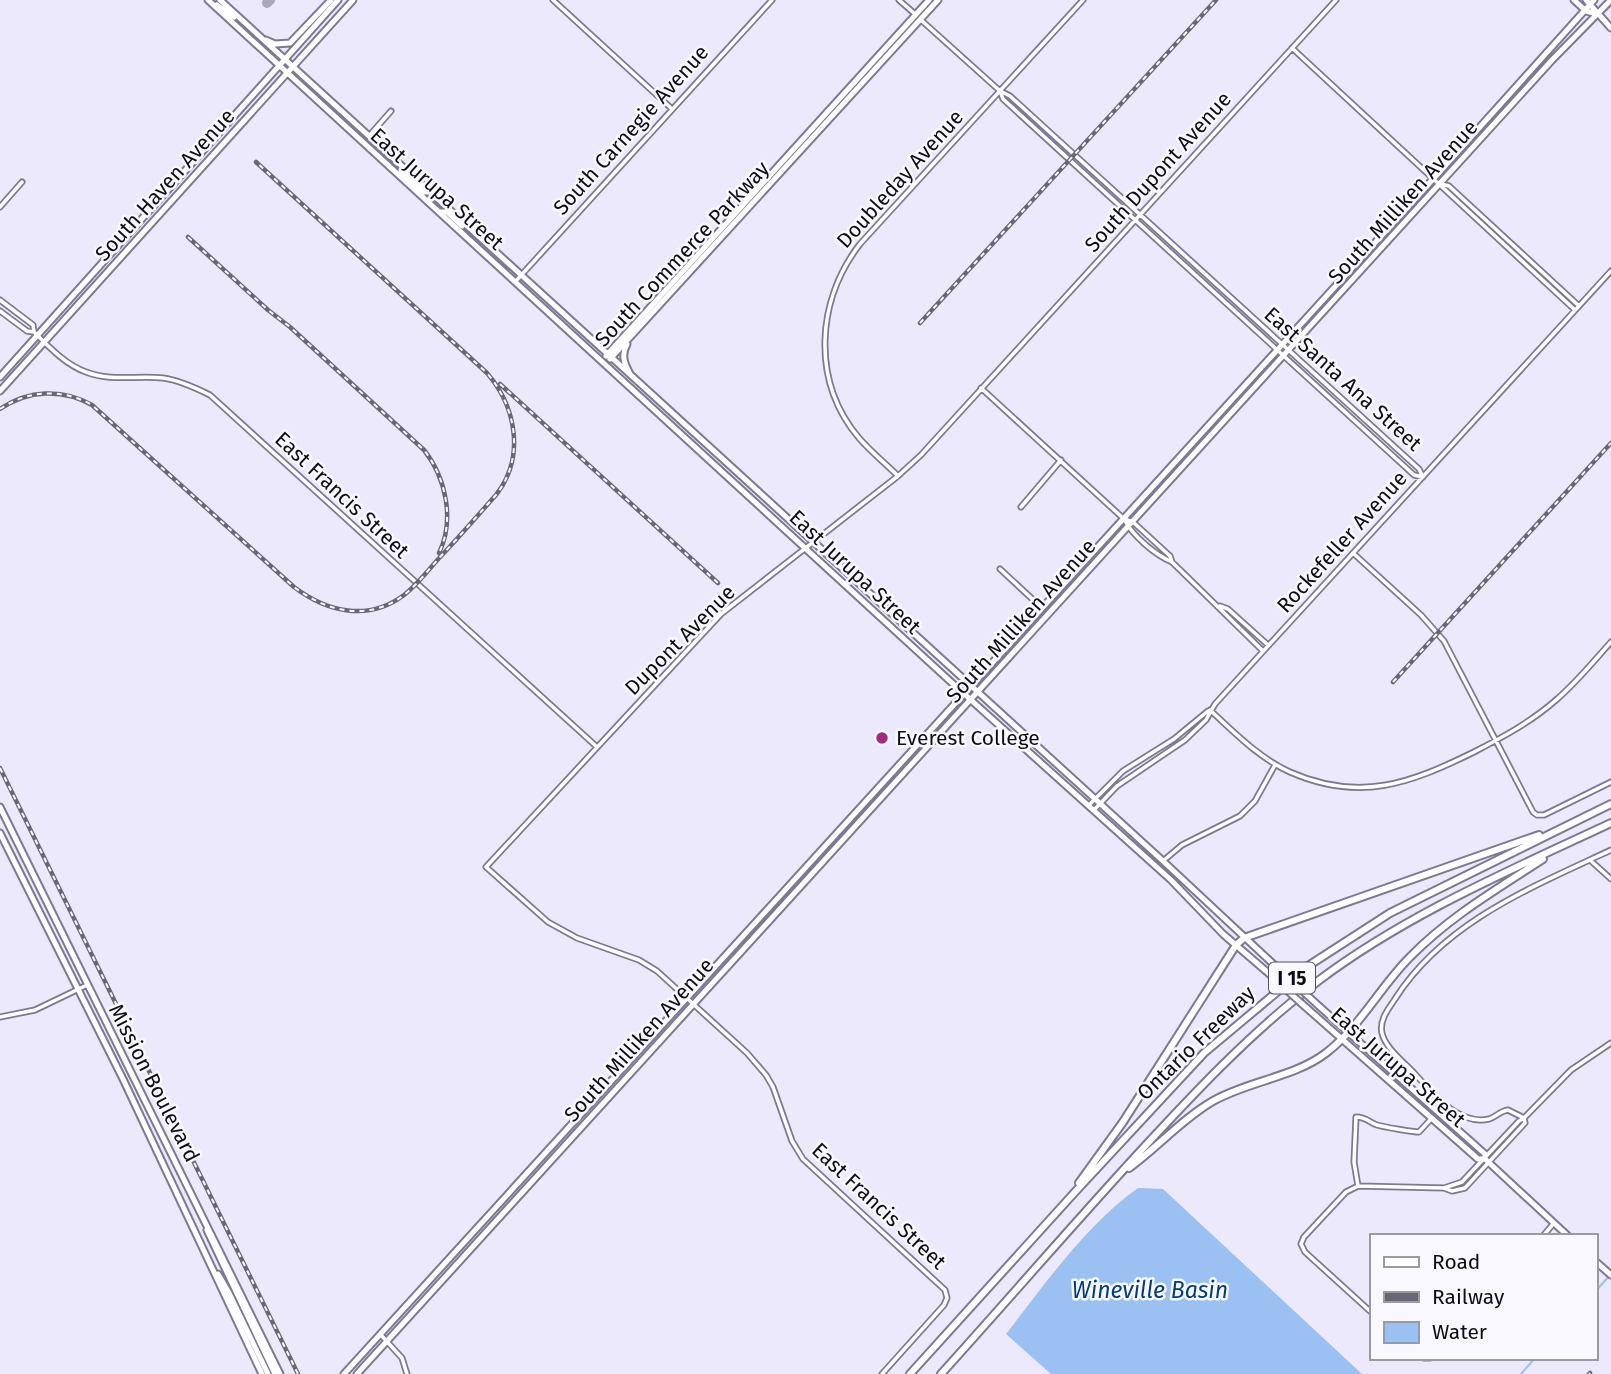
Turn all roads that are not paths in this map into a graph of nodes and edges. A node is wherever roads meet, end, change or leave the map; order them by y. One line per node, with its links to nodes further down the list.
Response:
1 (220, 0): 19 (main road, East Jurupa Street)
2 (331, 0): 21 (main road)
3 (338, 0): 23 (main road, South Haven Avenue)
4 (353, 0): 25 (main road, South Haven Avenue)
5 (553, 0): 28 (street)
6 (772, 0): 28 (street, South Carnegie Avenue)
7 (899, 0): 18 (street, East Santa Ana Street)
8 (929, 0): 18 (main road, South Commerce Parkway)
9 (939, 0): 18 (main road, South Commerce Parkway)
10 (1083, 0): 27 (street, Doubleday Avenue)
11 (1336, 0): 22 (street, South Dupont Avenue)
12 (1574, 0): 16 (main road)
13 (1611, 0): 17 (main road, South Milliken Avenue)
14 (1590, 1): 16 (main road, South Milliken Avenue); 17 (main road)
15 (211, 2): 19 (main road); 24 (main road, East Jurupa Street)
16 (1586, 11): 17 (main road); 32 (main road, South Milliken Avenue)
17 (1597, 14): 20 (main road); 34 (main road, South Milliken Avenue)
18 (918, 17): 27 (street, East Santa Ana Street); 49 (main road, South Commerce Parkway); 54 (main road, South Commerce Parkway)
19 (246, 24): 21 (main road, East Jurupa Street)
20 (1611, 28)
21 (256, 33): 23 (main road, East Jurupa Street)
22 (1292, 48): 32 (street); 38 (street, South Dupont Avenue)
23 (284, 60): 24 (main road, South Haven Avenue); 25 (main road, East Jurupa Street)
24 (278, 66): 26 (main road, East Jurupa Street); 48 (main road, South Haven Avenue)
25 (292, 67): 26 (main road, South Haven Avenue); 30 (main road, East Jurupa Street)
26 (286, 74): 31 (main road, East Jurupa Street); 50 (main road, South Haven Avenue)
27 (1000, 91): 38 (street, East Santa Ana Street); 39 (street, East Santa Ana Street); 63 (street, Doubleday Avenue)
28 (672, 109): 42 (street, South Carnegie Avenue)
29 (391, 111): 30 (street)
30 (369, 136): 35 (main road, East Jurupa Street)
31 (390, 167): 35 (main road); 37 (main road, East Jurupa Street)
32 (1434, 178): 34 (street); 51 (main road, South Milliken Avenue)
33 (22, 182): 36 (street)
34 (1441, 184): 45 (street); 47 (street); 53 (main road, South Milliken Avenue)
35 (431, 192): 40 (main road, East Jurupa Street)
36 (0, 207)
37 (439, 212): 40 (main road); 43 (main road, East Jurupa Street)
38 (1140, 215): 39 (street, South Dupont Avenue); 51 (street, East Santa Ana Street)
39 (1136, 220): 52 (street, East Santa Ana Street); 57 (street, South Dupont Avenue)
40 (477, 234): 42 (main road, East Jurupa Street)
41 (1611, 271): 45 (street, Rockefeller Avenue)
42 (521, 275): 43 (street, South Carnegie Avenue); 54 (main road, East Jurupa Street)
43 (515, 282): 56 (main road, East Jurupa Street)
44 (0, 300): 48 (street, East Francis Street)
45 (1579, 306): 47 (street, Rockefeller Avenue)
46 (0, 311): 48 (street, East Francis Street)
47 (1575, 311): 64 (street, Rockefeller Avenue)
48 (35, 334): 50 (street, East Francis Street); 58 (main road, South Haven Avenue)
49 (630, 338): 54 (main road, South Commerce Parkway); 59 (main road)
50 (44, 342): 61 (main road, South Haven Avenue); 83 (street, East Francis Street)
51 (1283, 344): 52 (main road, South Milliken Avenue); 53 (street, East Santa Ana Street)
52 (1277, 350): 55 (street, East Santa Ana Street); 66 (main road, South Milliken Avenue)
53 (1289, 350): 55 (main road, South Milliken Avenue); 64 (street, East Santa Ana Street)
54 (609, 356): 56 (main road, South Commerce Parkway); 59 (main road, East Jurupa Street)
55 (1284, 356): 64 (street, East Santa Ana Street); 67 (main road, South Milliken Avenue)
56 (604, 362): 69 (main road, East Jurupa Street)
57 (1003, 365): 60 (street, Dupont Avenue)
58 (0, 377)
59 (632, 377): 68 (main road, East Jurupa Street)
60 (981, 388): 62 (street); 63 (street, Dupont Avenue)
61 (0, 391)
62 (1061, 460): 65 (street); 66 (street)
63 (898, 475): 68 (street, Dupont Avenue)
64 (1423, 477): 70 (street, Rockefeller Avenue)
65 (1021, 507)
66 (1124, 519): 67 (street); 73 (main road, South Milliken Avenue)
67 (1130, 524): 72 (street); 78 (main road, South Milliken Avenue)
68 (813, 542): 69 (street, Dupont Avenue); 77 (main road, East Jurupa Street)
69 (806, 546): 79 (main road, East Jurupa Street); 83 (street, Dupont Avenue)
70 (1353, 553): 75 (street, Rockefeller Avenue); 82 (street)
71 (1000, 569): 73 (street)
72 (1218, 605): 75 (street); 76 (street)
73 (1043, 608): 77 (main road, South Milliken Avenue)
74 (1611, 642): 82 (street)
75 (1269, 645): 76 (street, Rockefeller Avenue)
76 (1263, 651): 81 (street, Rockefeller Avenue)
77 (971, 685): 78 (main road, East Jurupa Street); 79 (main road, South Milliken Avenue)
78 (978, 692): 80 (main road, South Milliken Avenue); 86 (main road, East Jurupa Street)
79 (964, 694): 80 (main road, East Jurupa Street); 105 (main road, South Milliken Avenue)
80 (971, 699): 89 (main road, East Jurupa Street); 106 (main road, South Milliken Avenue)
81 (1210, 710): 84 (street); 86 (street, Rockefeller Avenue); 87 (street, Rockefeller Avenue)
82 (1496, 740): 84 (street); 85 (street)
83 (597, 747): 99 (street, Dupont Avenue)
84 (1276, 765): 98 (street)
85 (1611, 782)
86 (1094, 799): 87 (main road, East Jurupa Street); 89 (street, Rockefeller Avenue)
87 (1100, 804): 91 (street, Rockefeller Avenue); 98 (main road, East Jurupa Street)
88 (1611, 804): 93 (highway, Ontario Freeway / I 15)
89 (1088, 805): 91 (main road, East Jurupa Street)
90 (0, 807): 103 (main road, Mission Boulevard)
91 (1094, 810): 102 (main road, East Jurupa Street)
92 (1611, 823): 95 (highway, Ontario Freeway / I 15)
93 (1558, 830): 101 (highway); 119 (highway, Ontario Freeway / I 15)
94 (0, 833): 104 (main road, Mission Boulevard)
95 (1565, 845): 108 (highway); 115 (highway, Ontario Freeway / I 15)
96 (1611, 850): 97 (street)
97 (1590, 860): 100 (street); 113 (street)
98 (1163, 861): 101 (main road, East Jurupa Street)
99 (486, 867): 105 (street, East Francis Street)
100 (1611, 879)
101 (1244, 938): 102 (highway); 108 (main road, East Jurupa Street, bridge)
102 (1236, 945): 109 (main road, East Jurupa Street, bridge); 119 (highway)
103 (87, 985): 104 (street); 111 (main road, Mission Boulevard)
104 (77, 990): 107 (street); 123 (main road, Mission Boulevard)
105 (687, 998): 106 (street, East Francis Street); 116 (main road, South Milliken Avenue)
106 (693, 1004): 118 (main road, South Milliken Avenue); 136 (street, East Francis Street)
107 (0, 1017)
108 (1349, 1033): 109 (highway); 114 (main road, East Jurupa Street)
109 (1342, 1040): 112 (main road, East Jurupa Street); 115 (highway)
110 (1611, 1043): 113 (street)
111 (146, 1101): 132 (main road); 133 (main road, Mission Boulevard)
112 (1432, 1118): 114 (main road, East Jurupa Street); 117 (street)
113 (1524, 1118): 114 (street)
114 (1487, 1161): 117 (street); 120 (main road, East Jurupa Street)
115 (1119, 1175): 138 (highway, Ontario Freeway / I 15)
116 (517, 1186): 118 (main road); 127 (main road, South Milliken Avenue)
117 (1358, 1186): 126 (street)
118 (523, 1192): 128 (main road, South Milliken Avenue)
119 (1074, 1192): 137 (highway, Ontario Freeway / I 15)
120 (1554, 1223): 121 (street); 122 (main road, East Jurupa Street)
121 (1545, 1234)
122 (1566, 1234)
123 (205, 1253): 130 (main road, Mission Boulevard); 131 (main road)
124 (1597, 1263): 125 (main road)
125 (1611, 1275)
126 (1370, 1311)
127 (381, 1335): 128 (street); 129 (main road, South Milliken Avenue)
128 (388, 1341): 134 (main road, South Milliken Avenue); 135 (street)
129 (345, 1373)
130 (262, 1374)
131 (268, 1374)
132 (275, 1374)
133 (281, 1374)
134 (357, 1374)
135 (407, 1374)
136 (882, 1374)
137 (910, 1374)
138 (941, 1374)

